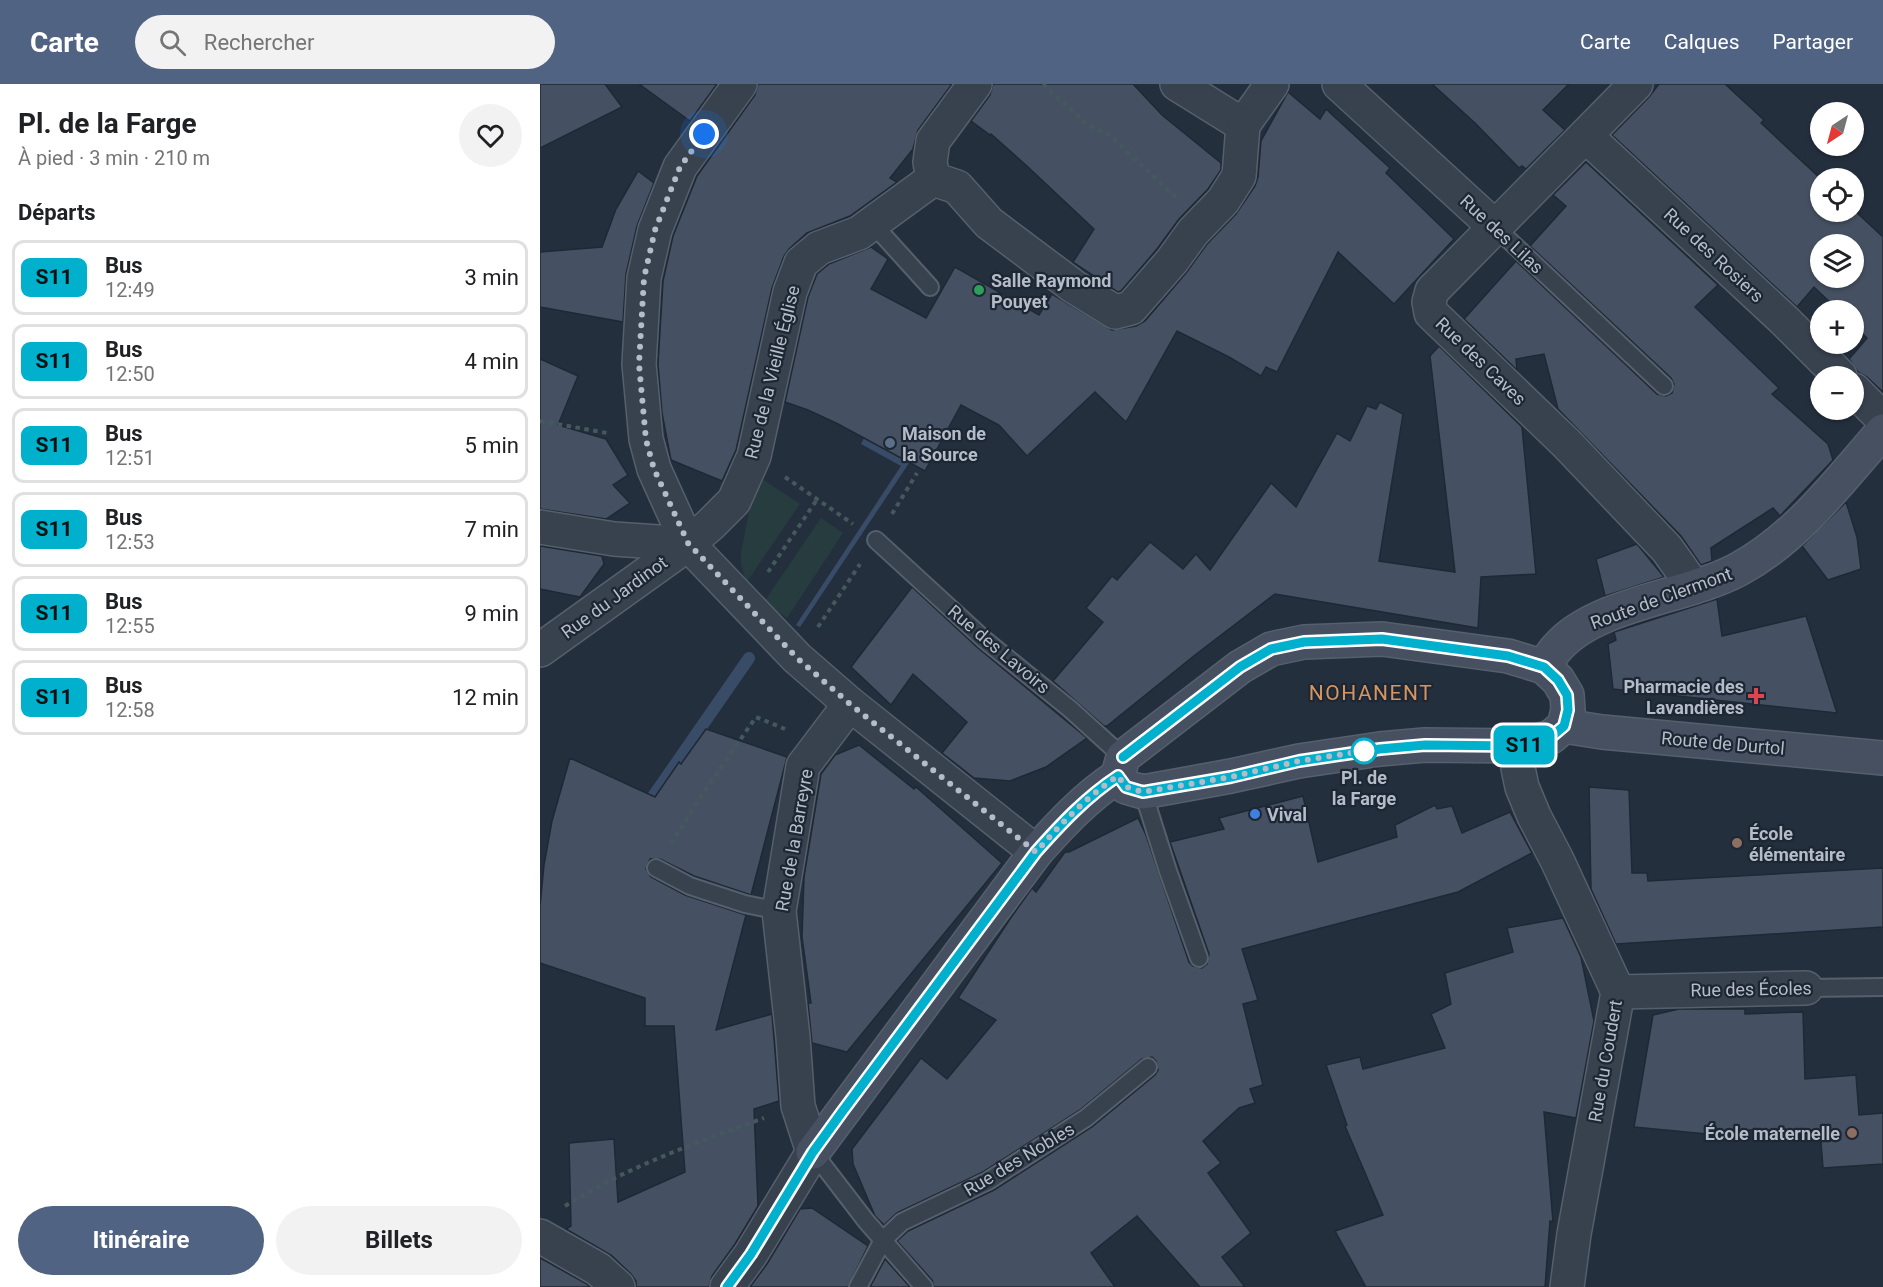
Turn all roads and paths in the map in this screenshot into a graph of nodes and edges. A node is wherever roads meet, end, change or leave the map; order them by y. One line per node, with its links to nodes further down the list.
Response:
1 (740, 84): 21 (street)
2 (975, 84): 10 (street)
3 (1043, 84): 11 (path)
4 (1177, 84): 8 (street)
5 (1272, 84): 8 (street)
6 (1340, 84): 13 (street, Rue des Lilas)
7 (1636, 84): 9 (street, Rue des Caves)
8 (1243, 125): 11 (street)
9 (1586, 136): 13 (street, Rue des Caves); 15 (street, Rue des Rosiers)
10 (933, 179): 11 (street); 12 (street, Rue de la Vieille Église)
11 (1203, 222)
12 (873, 224): 14 (lane); 22 (street, Rue de la Vieille Église)
13 (1495, 227): 16 (lane, Rue des Lilas); 28 (street, Rue des Caves)
14 (930, 287)
15 (1830, 366)
16 (1664, 386)
17 (1864, 400): 18 (street)
18 (1883, 419)
19 (540, 421): 21 (path)
20 (1883, 431): 28 (street, Route de Clermont)
21 (646, 440): 27 (street)
22 (754, 456): 23 (path); 27 (street, Rue de la Vieille Église)
23 (818, 498): 24 (path); 29 (path)
24 (850, 522)
25 (540, 527): 27 (street)
26 (876, 540): 37 (lane, Rue des Lavoirs)
27 (688, 543): 29 (street); 30 (street, Rue du Jardinot)
28 (1694, 587): 31 (street, Route de Clermont)
29 (745, 604): 32 (street)
30 (540, 650)
31 (1544, 667): 33 (street); 37 (street)
32 (850, 704): 34 (street, Rue de la Barreyre); 38 (street)
33 (1564, 726): 35 (street); 36 (street, Route de Durtol)
34 (820, 743): 39 (path); 40 (street, Rue de la Barreyre)
35 (1518, 746): 37 (street); 44 (street, Rue du Coudert)
36 (1883, 758)
37 (1128, 775): 38 (street); 41 (lane)
38 (1036, 852): 47 (street)
39 (656, 868): 40 (lane)
40 (779, 911): 46 (street, Rue de la Barreyre)
41 (1200, 958)
42 (1883, 987): 43 (lane, Rue des Écoles)
43 (1806, 988): 44 (street, Rue des Écoles)
44 (1618, 992): 55 (street, Rue du Coudert)
45 (1148, 1067): 50 (lane, Rue des Nobles)
46 (798, 1106): 47 (street, Rue de la Barreyre); 48 (path)
47 (813, 1152): 50 (lane); 52 (street)
48 (559, 1210)
49 (540, 1236): 51 (street)
50 (883, 1240): 53 (lane); 54 (lane)
51 (618, 1287)
52 (727, 1287)
53 (858, 1287)
54 (924, 1287)
55 (1567, 1287)

